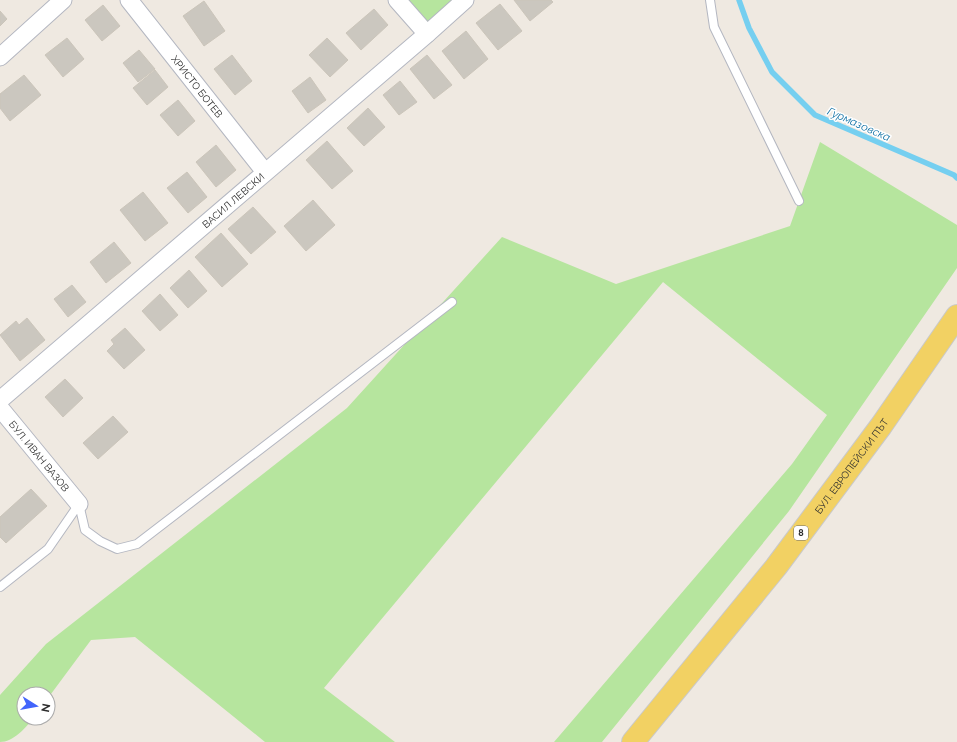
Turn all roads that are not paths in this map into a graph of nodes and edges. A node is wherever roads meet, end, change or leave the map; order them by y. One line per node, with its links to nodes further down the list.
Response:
1 (63, 0): 7 (street)
2 (129, 0): 8 (street, ХРИСТО БОТЕВ)
3 (397, 0): 6 (street)
4 (465, 0): 6 (street, ВАСИЛ ЛЕВСКИ)
5 (710, 0): 9 (lane)
6 (427, 34): 8 (street, ВАСИЛ ЛЕВСКИ)
7 (0, 57)
8 (265, 172): 12 (street, ВАСИЛ ЛЕВСКИ)
9 (799, 201)
10 (452, 302): 14 (lane)
11 (957, 316): 16 (main road, БУЛ. ЕВРОПЕЙСКИ ПЪТ / 8)
12 (0, 400)
13 (0, 408): 14 (street, БУЛ. ИВАН ВАЗОВ)
14 (79, 504): 15 (lane)
15 (0, 587)
16 (633, 742)

